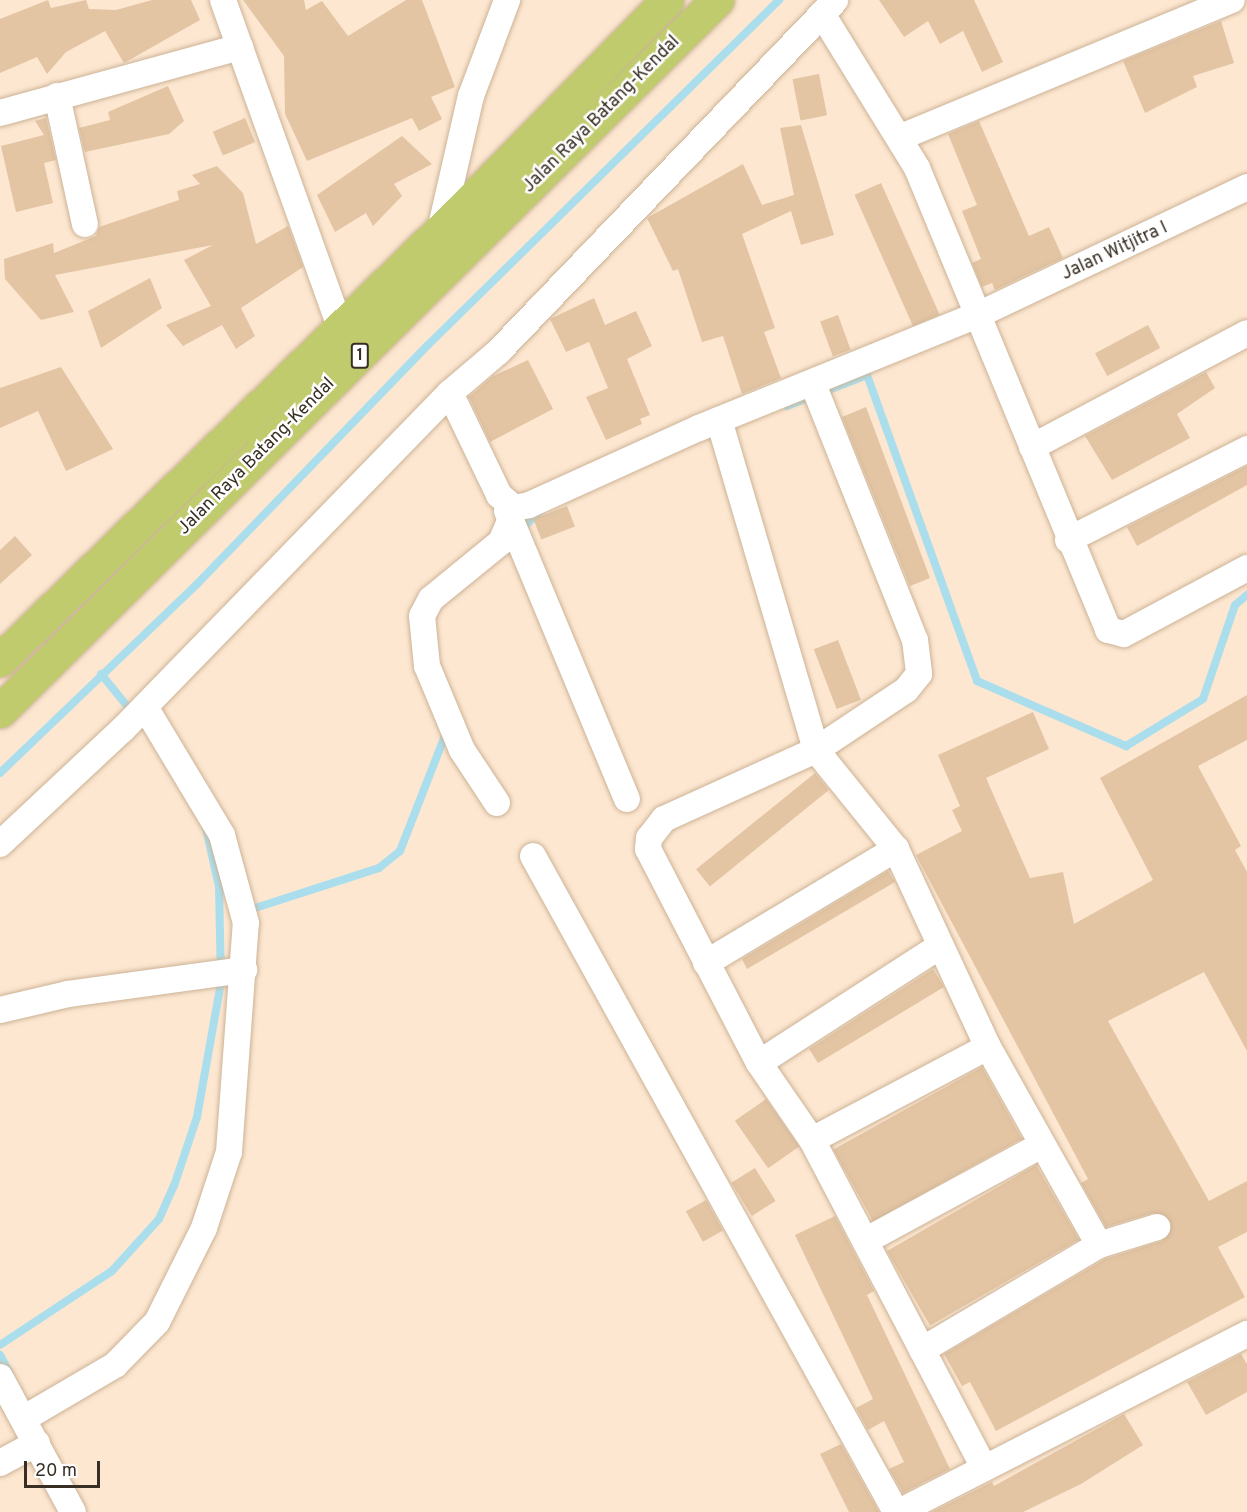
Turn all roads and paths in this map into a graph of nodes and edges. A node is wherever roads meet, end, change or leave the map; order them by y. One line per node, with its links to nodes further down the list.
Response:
1 (223, 0): 7 (street)
2 (507, 0): 13 (street)
3 (667, 0): 13 (highway, Jalan Raya Batang-Kendal / 1)
4 (717, 0): 28 (highway, Jalan Raya Batang-Kendal / 1)
5 (1232, 0): 10 (street)
6 (829, 7): 10 (street); 18 (street)
7 (240, 47): 8 (street); 15 (street)
8 (57, 96): 9 (street); 12 (street)
9 (0, 113)
10 (901, 137): 14 (street)
11 (1247, 187): 14 (street, Jalan Witjitra I)
12 (85, 224)
13 (440, 231): 15 (highway, Jalan Raya Batang-Kendal / 1)
14 (980, 314): 17 (street, Jalan Witjitra I); 20 (street)
15 (340, 327): 26 (highway, Jalan Raya Batang-Kendal / 1)
16 (1247, 333): 20 (street)
17 (813, 384): 19 (street, Jalan Witjitra I); 29 (street)
18 (450, 393): 22 (street); 27 (street)
19 (719, 420): 22 (street, Jalan Witjitra I); 29 (street)
20 (1032, 447): 24 (street)
21 (1247, 450): 24 (street)
22 (499, 495): 23 (street)
23 (511, 519): 30 (street); 31 (street)
24 (1068, 540): 25 (street)
25 (1247, 568)
26 (0, 660)
27 (143, 709): 32 (street); 37 (street)
28 (0, 711)
29 (816, 750): 33 (street); 36 (street)
30 (627, 799)
31 (497, 803)
32 (0, 844)
33 (896, 849): 35 (street); 36 (street)
34 (532, 856): 54 (street)
35 (938, 947): 39 (street); 40 (street)
36 (706, 963): 40 (street)
37 (238, 971): 38 (street); 49 (street)
38 (0, 1010)
39 (988, 1047): 41 (street); 42 (street)
40 (759, 1064): 41 (street)
41 (812, 1140): 44 (street)
42 (1042, 1144): 44 (street); 45 (street)
43 (1157, 1227): 45 (street)
44 (865, 1241): 47 (street)
45 (1099, 1245): 47 (street)
46 (1247, 1334): 52 (street)
47 (922, 1350): 52 (street)
48 (0, 1377): 49 (street)
49 (23, 1419): 50 (street)
50 (37, 1443): 51 (street); 53 (street)
51 (0, 1463)
52 (984, 1468): 54 (street)
53 (73, 1512)
54 (898, 1512)

